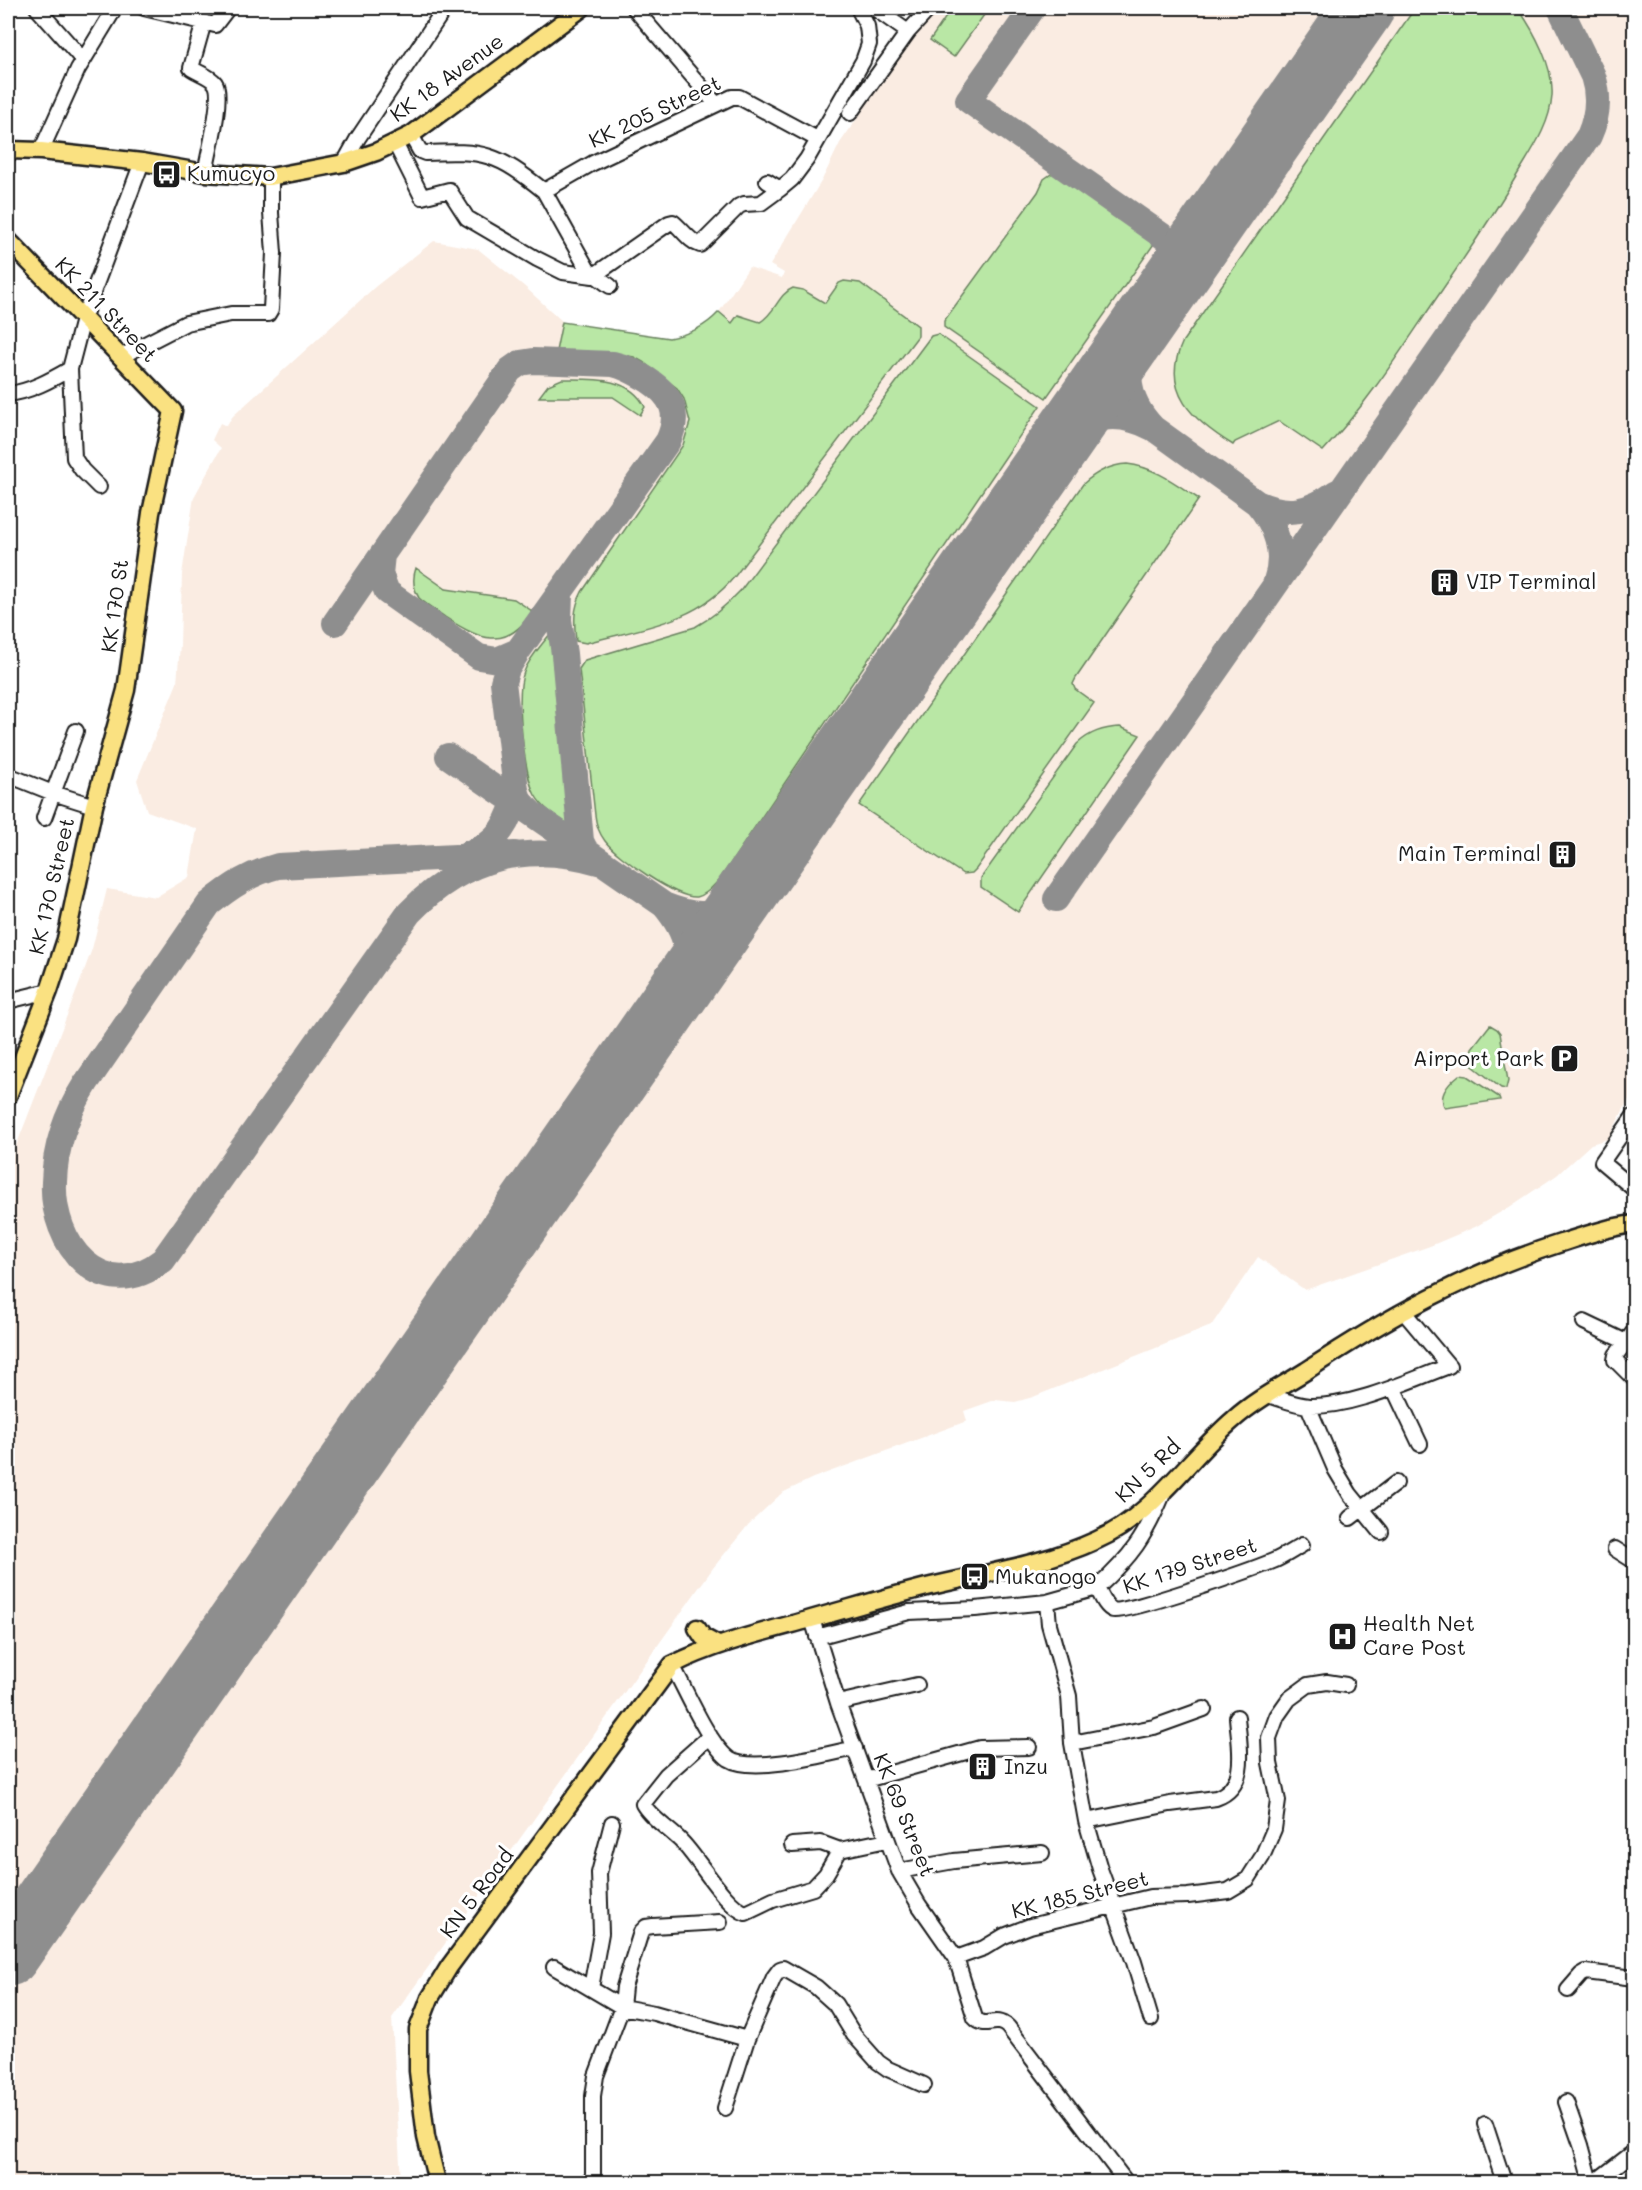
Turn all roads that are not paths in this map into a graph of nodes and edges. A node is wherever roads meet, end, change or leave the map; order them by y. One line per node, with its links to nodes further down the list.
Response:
1 (37, 8): 13 (street)
2 (115, 8): 13 (street)
3 (144, 8): 11 (street)
4 (228, 8): 11 (street)
5 (445, 8): 22 (street)
6 (582, 8): 16 (main road, KK 18 Avenue)
7 (634, 8): 14 (street)
8 (858, 8): 17 (street)
9 (874, 8): 12 (street)
10 (930, 8): 12 (street)
11 (204, 22): 23 (street)
12 (909, 32): 15 (street)
13 (83, 60): 20 (street)
14 (716, 104): 17 (street, KK 205 Street); 27 (street, KK 205 Street)
15 (850, 113)
16 (411, 135): 18 (main road, KK 18 Avenue); 27 (street)
17 (817, 139): 26 (street)
18 (396, 143): 22 (main road, KK 18 Avenue); 29 (street)
19 (8, 150): 20 (main road, KK 18 Avenue)
20 (41, 151): 21 (main road, KK 18 Avenue)
21 (142, 162): 23 (main road, KK 18 Avenue); 31 (street)
22 (344, 163): 24 (main road, KK 18 Avenue)
23 (205, 172): 24 (main road, KK 18 Avenue)
24 (271, 177): 32 (street)
25 (767, 181): 26 (street)
26 (780, 189): 29 (street)
27 (544, 191): 29 (street)
28 (8, 240): 31 (main road, KK 211 Street)
29 (593, 276): 30 (street)
30 (610, 286)
31 (83, 319): 32 (main road, KK 211 Street); 33 (street)
32 (120, 357): 35 (main road, KK 211 Street)
33 (70, 369): 34 (street); 36 (street)
34 (8, 394)
35 (173, 411): 40 (main road, KK 170 St)
36 (99, 487)
37 (76, 731): 39 (street)
38 (8, 775): 39 (street, KK 170 Street)
39 (53, 793): 40 (street, KK 170 Street); 41 (street)
40 (94, 806): 42 (main road, KK 170 Street)
41 (44, 818)
42 (49, 992): 43 (street); 44 (main road, KK 170 Street)
43 (8, 1001)
44 (8, 1096)
45 (1635, 1116): 46 (street)
46 (1635, 1189)
47 (1635, 1210): 49 (main road, KN 5 Rd)
48 (1635, 1224): 49 (main road, KN 5 Rd)
49 (1616, 1226): 50 (main road, KN 5 Rd)
50 (1403, 1311): 54 (street); 55 (main road, KN 5 Rd)
51 (1584, 1322): 52 (street)
52 (1630, 1337): 53 (street)
53 (1634, 1378)
54 (1393, 1387): 56 (street); 57 (street)
55 (1268, 1395): 56 (street); 59 (main road, KN 5 Rd)
56 (1308, 1406): 60 (street)
57 (1420, 1444)
58 (1396, 1483): 60 (street)
59 (1165, 1489): 66 (main road, KN 5 Rd); 67 (street)
60 (1363, 1509): 61 (street); 62 (street)
61 (1350, 1518)
62 (1381, 1532)
63 (1302, 1545): 67 (street, KK 179 Street)
64 (1615, 1549): 65 (street)
65 (1635, 1562)
66 (930, 1586): 69 (street); 70 (main road, KN 5 Rd)
67 (1097, 1588): 68 (street, KK 179 Street)
68 (1047, 1602): 69 (street, KK 179 Street); 81 (street)
69 (937, 1611): 72 (street, KK 179 Street)
70 (812, 1619): 72 (street, KK 69 Street); 73 (main road, KN 5 Rd)
71 (697, 1628): 73 (main road)
72 (817, 1637): 77 (street, KK 69 Street)
73 (718, 1645): 74 (main road, KN 5 Rd)
74 (672, 1665): 80 (street); 107 (main road, KN 5 Road)
75 (1346, 1684): 92 (street, KK 185 Street)
76 (917, 1685): 77 (street)
77 (838, 1703): 83 (street, KK 69 Street)
78 (1204, 1709): 81 (street)
79 (1237, 1717): 85 (street)
80 (710, 1736): 83 (street); 89 (street)
81 (1072, 1743): 85 (street)
82 (1029, 1747): 84 (street)
83 (855, 1748): 84 (street, KK 69 Street)
84 (866, 1780): 87 (street, KK 69 Street)
85 (1086, 1821): 92 (street)
86 (612, 1823): 97 (street)
87 (887, 1840): 89 (street); 91 (street, KK 69 Street)
88 (792, 1845): 89 (street)
89 (840, 1850)
90 (1042, 1853): 91 (street)
91 (899, 1870): 94 (street, KK 69 Street)
92 (1114, 1906): 94 (street, KK 185 Street); 100 (street)
93 (720, 1922): 99 (street)
94 (956, 1958): 109 (street, KK 69 Street)
95 (554, 1967): 97 (street)
96 (1635, 1978): 98 (street)
97 (591, 1988): 99 (street)
98 (1568, 1990)
99 (622, 2007): 101 (street); 108 (street)
100 (1151, 2019)
101 (747, 2039): 102 (street); 104 (street)
102 (924, 2085)
103 (1566, 2102): 111 (street)
104 (725, 2108)
105 (1485, 2124): 110 (street)
106 (1635, 2152): 111 (street)
107 (437, 2182)
108 (593, 2182)
109 (1126, 2182)
110 (1504, 2182)
111 (1593, 2182)

